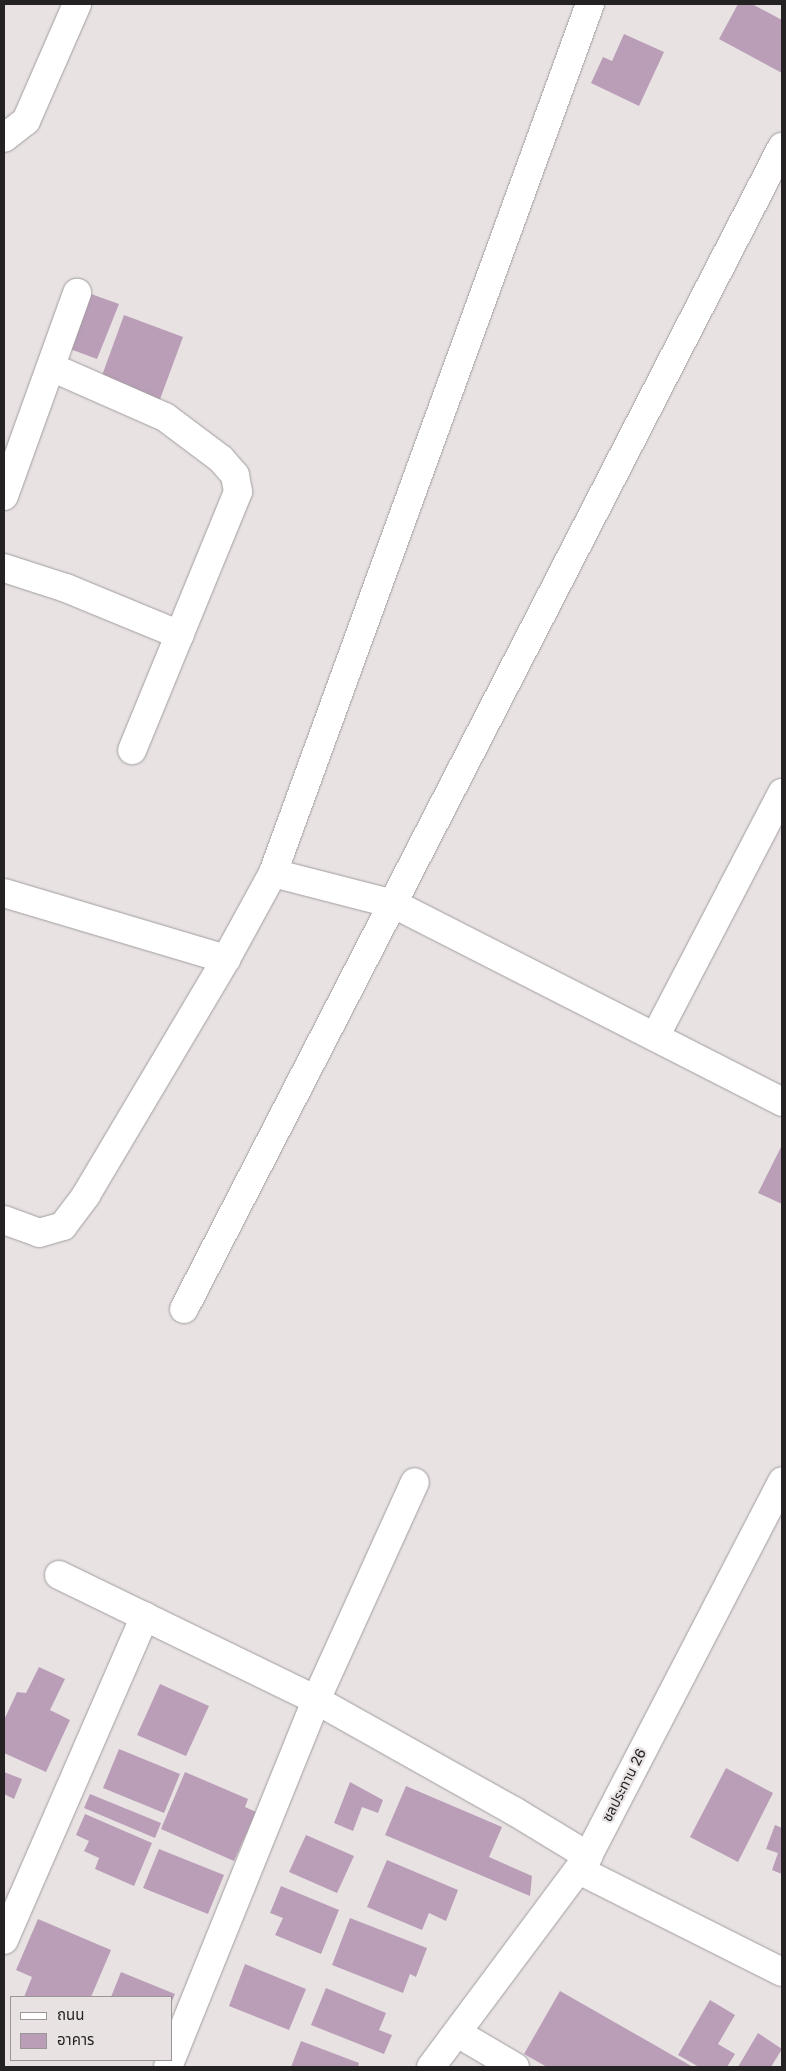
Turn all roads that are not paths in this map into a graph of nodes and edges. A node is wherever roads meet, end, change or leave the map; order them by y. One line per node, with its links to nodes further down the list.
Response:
1 (77, 4): 3 (street)
2 (590, 4): 12 (street)
3 (4, 138)
4 (782, 148): 14 (street)
5 (77, 293): 6 (street)
6 (51, 367): 7 (street); 9 (street)
7 (4, 496)
8 (4, 568): 9 (street)
9 (180, 635): 10 (street)
10 (132, 750)
11 (782, 793): 16 (street)
12 (273, 873): 14 (street); 15 (street)
13 (4, 892): 15 (street)
14 (394, 904): 16 (street); 19 (street)
15 (226, 959): 18 (street)
16 (656, 1035): 17 (street)
17 (782, 1102)
18 (4, 1220)
19 (184, 1309)
20 (415, 1482): 24 (street)
21 (782, 1482): 25 (street, ชลประทาน 26)
22 (60, 1575): 23 (street)
23 (146, 1616): 24 (street); 26 (street)
24 (316, 1700): 25 (street); 29 (street)
25 (583, 1863): 27 (street); 28 (street, ชลประทาน 26)
26 (4, 1940)
27 (782, 1972)
28 (459, 2034): 30 (street, ชลประทาน 26); 31 (street)
29 (172, 2057)
30 (431, 2067)
31 (515, 2067)

